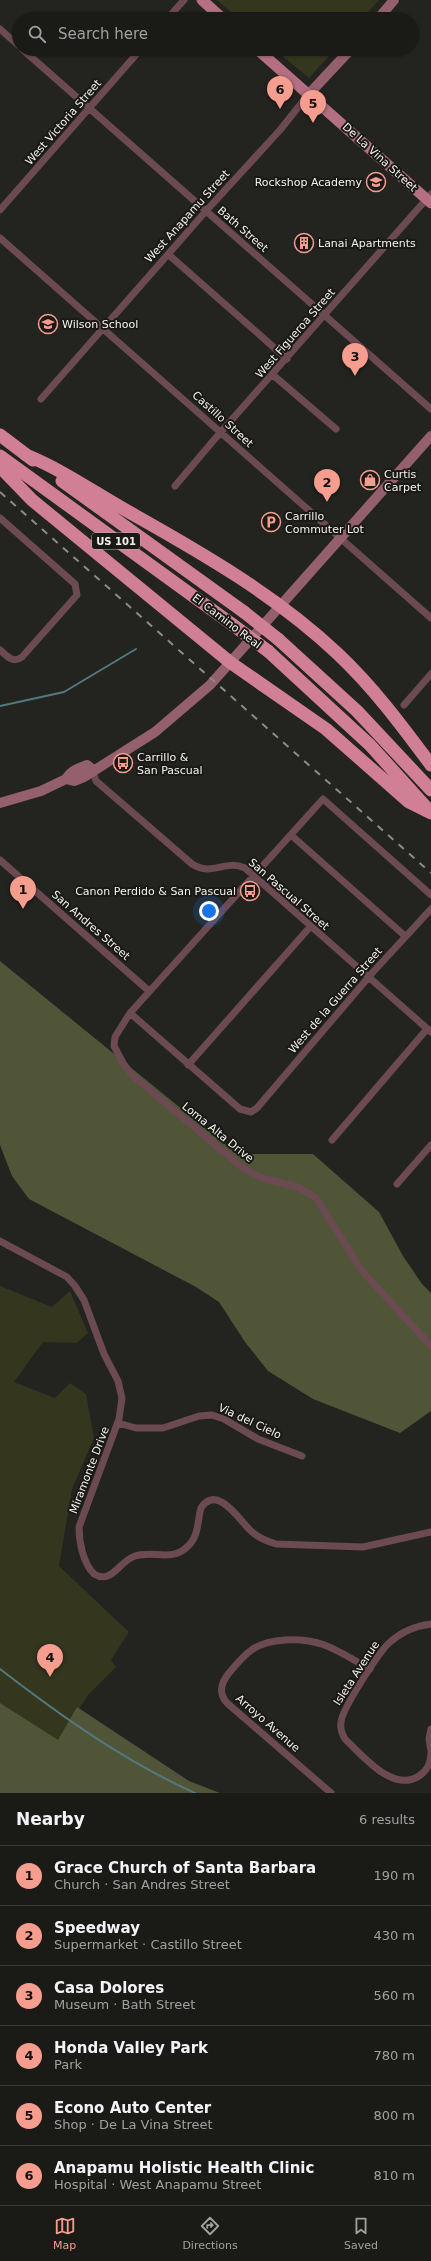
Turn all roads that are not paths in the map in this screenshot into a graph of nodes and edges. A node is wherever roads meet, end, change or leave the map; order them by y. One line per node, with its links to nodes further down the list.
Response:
1 (184, 0): 4 (street)
2 (202, 0): 5 (main road)
3 (394, 0): 6 (main road)
4 (173, 12)
5 (216, 12)
6 (384, 12)
7 (0, 29): 8 (street)
8 (12, 40)
9 (30, 56): 14 (street, Bath Street)
10 (135, 56): 14 (street, West Victoria Street)
11 (265, 56): 13 (main road, De La Vina Street)
12 (344, 56): 13 (main road, West Anapamu Street)
13 (308, 95): 15 (main road, De La Vina Street); 17 (street, West Anapamu Street)
14 (89, 107): 16 (street, West Victoria Street); 17 (street, Bath Street)
15 (430, 199): 20 (street, West Figueroa Street)
16 (0, 210)
17 (206, 211): 19 (street, West Anapamu Street); 20 (street, Bath Street)
18 (0, 238): 21 (street, Castillo Street)
19 (169, 254): 21 (street, West Anapamu Street); 22 (street)
20 (325, 316): 22 (street, West Figueroa Street); 25 (street, Bath Street)
21 (103, 329): 24 (street, West Anapamu Street); 27 (street, Castillo Street)
22 (287, 359): 23 (street, West Figueroa Street)
23 (273, 375): 26 (street); 27 (street, West Figueroa Street)
24 (41, 399)
25 (431, 410)
26 (336, 429)
27 (221, 432): 33 (street, West Figueroa Street); 35 (street, Castillo Street)
28 (0, 435): 31 (highway, El Camino Real / US 101)
29 (431, 436): 35 (main road)
30 (0, 456): 46 (highway, El Camino Real / US 101, bridge)
31 (26, 456): 36 (highway); 44 (highway, El Camino Real / US 101, bridge)
32 (0, 467): 39 (highway)
33 (175, 486)
34 (0, 518): 38 (street)
35 (340, 538): 36 (main road); 37 (street, Castillo Street)
36 (284, 601): 39 (main road); 42 (highway)
37 (431, 618)
38 (0, 650)
39 (231, 663): 43 (main road); 46 (highway)
40 (431, 674): 41 (street)
41 (404, 705)
42 (431, 765)
43 (92, 769): 45 (main road); 49 (street, San Pascual Street)
44 (431, 790)
45 (0, 803)
46 (431, 813)
47 (291, 835): 49 (street); 50 (street); 53 (street)
48 (0, 860): 55 (street, San Andres Street)
49 (253, 875): 52 (street, San Pascual Street); 55 (street)
50 (431, 895)
51 (431, 909): 53 (street, West de la Guerra Street)
52 (310, 927): 54 (street, San Pascual Street); 58 (street)
53 (405, 936): 54 (street, West de la Guerra Street)
54 (370, 977): 57 (street, San Pascual Street); 58 (street, West de la Guerra Street)
55 (149, 991): 56 (street)
56 (130, 1013): 58 (street); 63 (street, Loma Alta Drive)
57 (429, 1031): 59 (street)
58 (188, 1065)
59 (332, 1140)
60 (431, 1145): 61 (street)
61 (397, 1184)
62 (0, 1241): 64 (street, Miramonte Drive)
63 (431, 1346)
64 (118, 1424): 65 (street, Via del Cielo); 66 (street, Miramonte Drive)
65 (302, 1456)
66 (431, 1532)
67 (431, 1624): 68 (street, Isleta Avenue)
68 (370, 1668): 70 (street, Isleta Avenue); 71 (street, Arroyo Avenue)
69 (431, 1729): 70 (street, Isleta Avenue)
70 (431, 1752)
71 (331, 1793)

